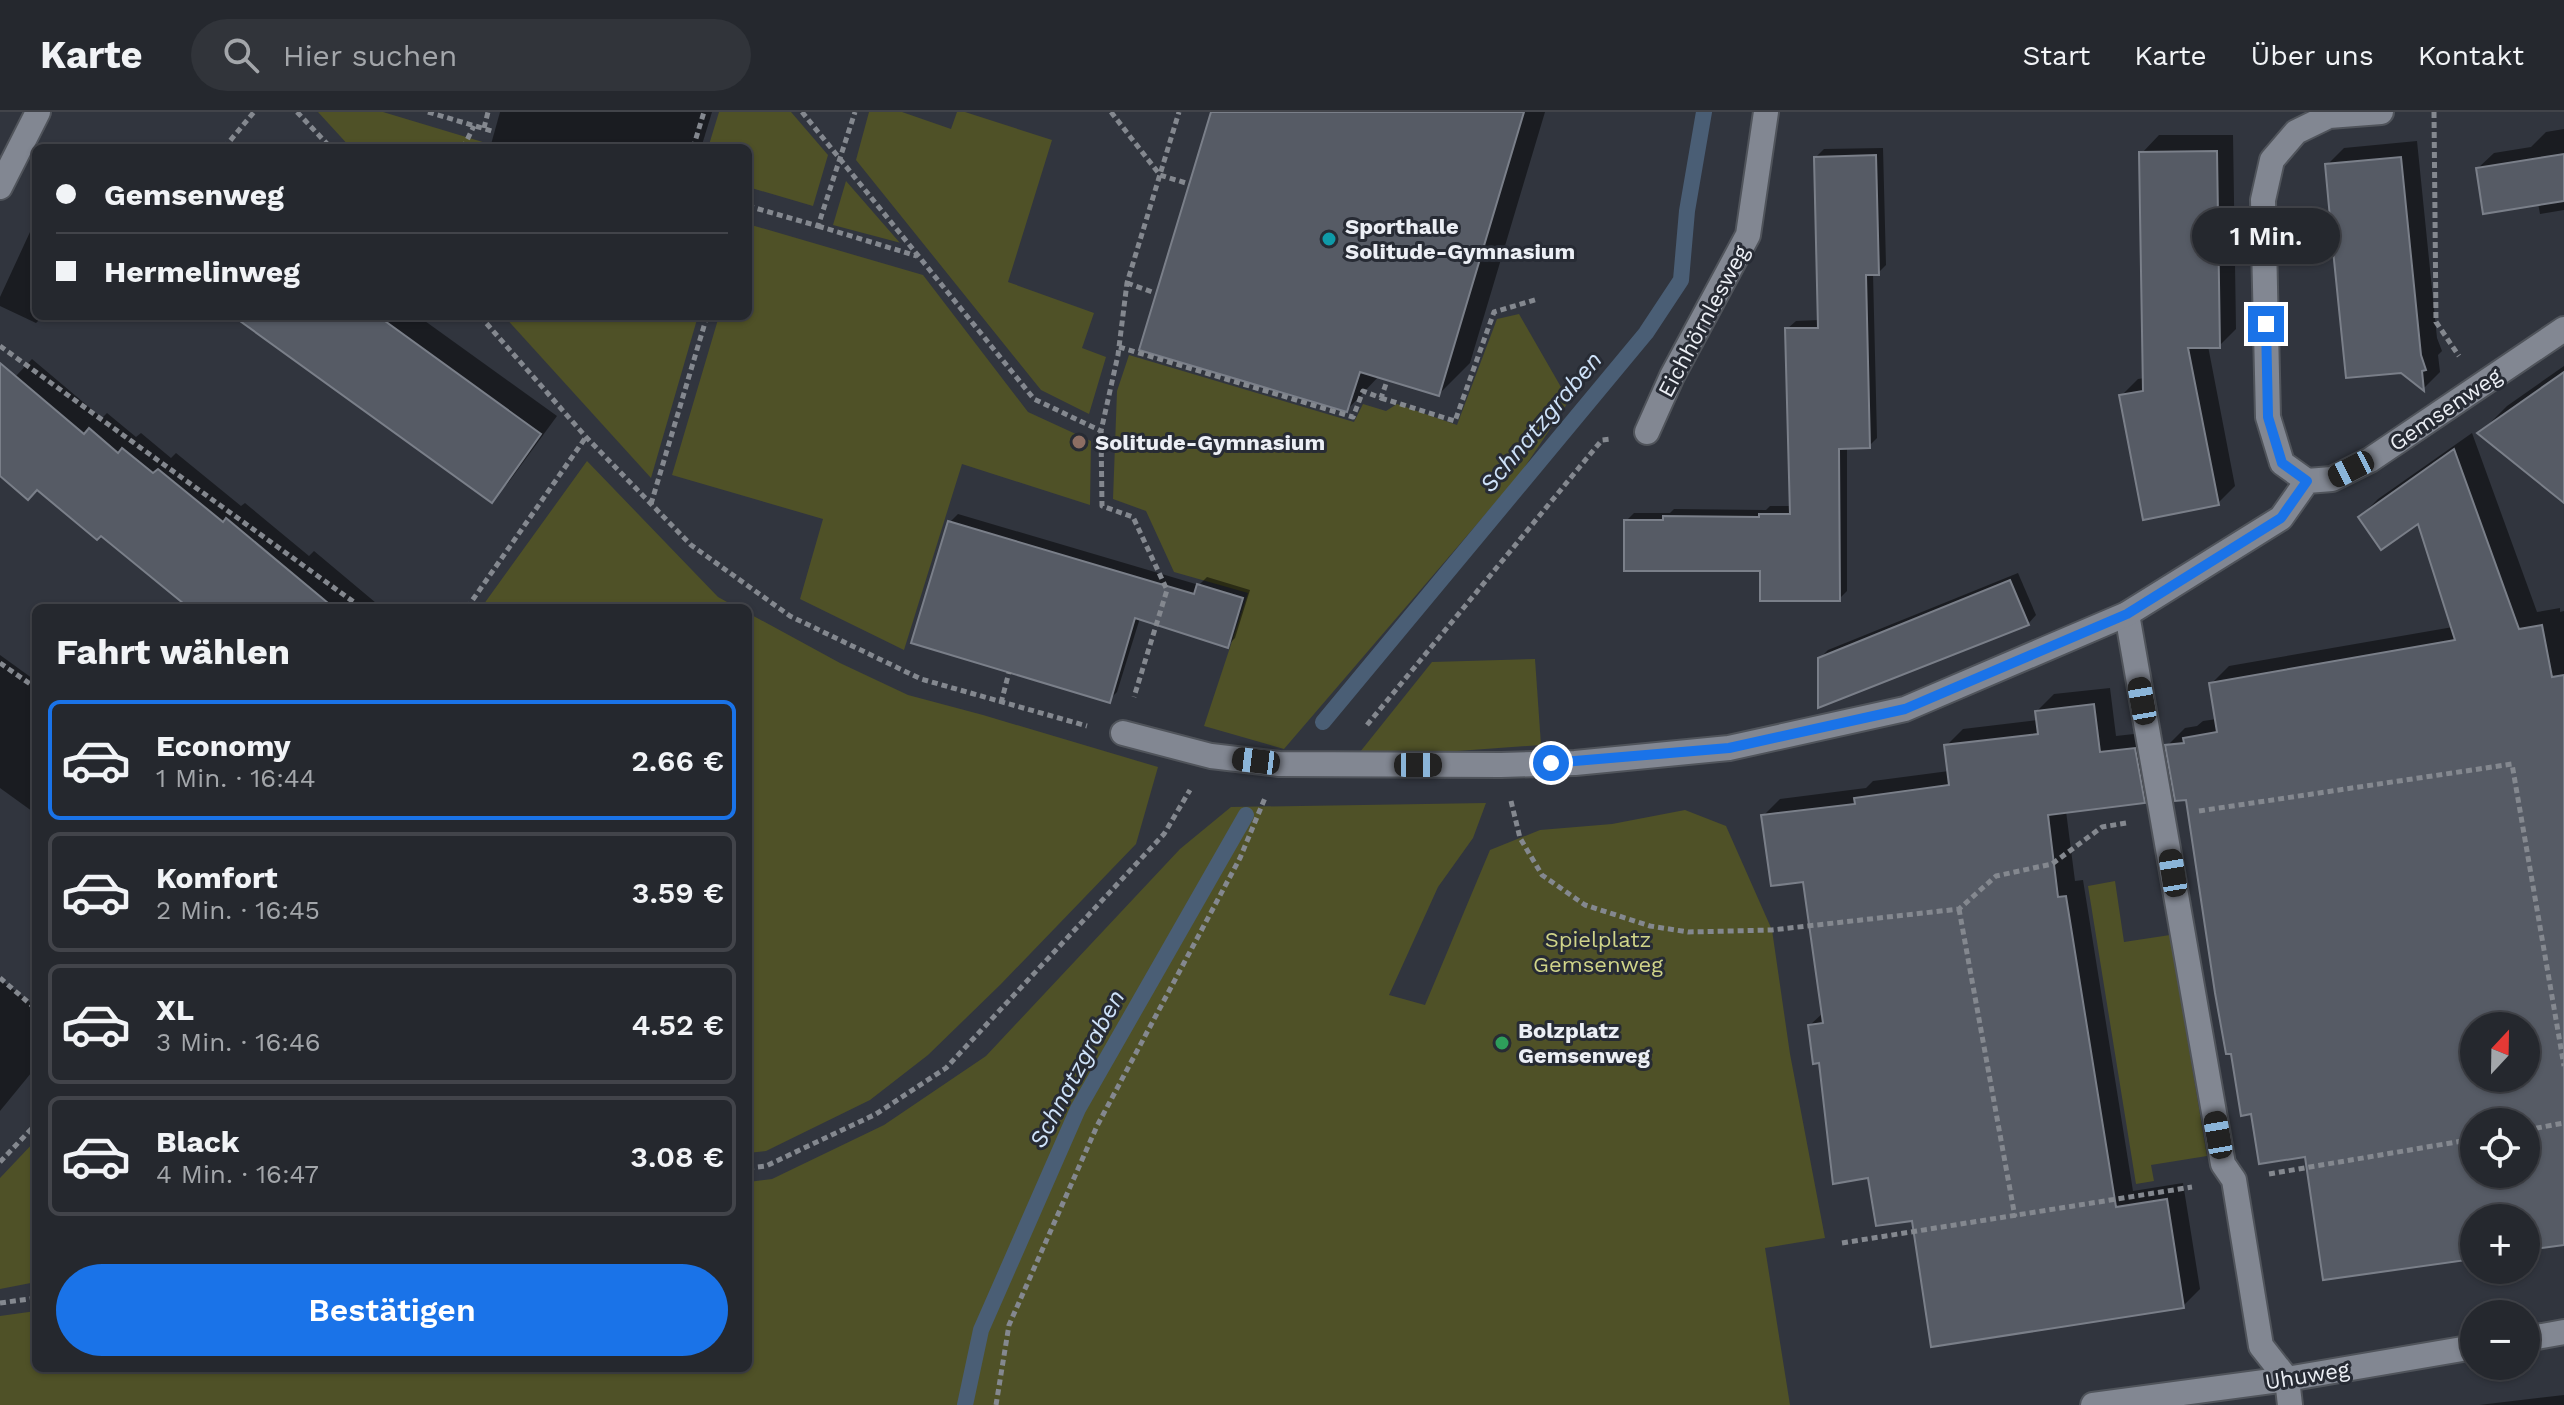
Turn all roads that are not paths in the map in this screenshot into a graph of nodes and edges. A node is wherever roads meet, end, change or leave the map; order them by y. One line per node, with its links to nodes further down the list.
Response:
1 (38, 112): 4 (street)
2 (1766, 112): 6 (street, Eichhörnlesweg)
3 (2381, 112): 7 (street)
4 (0, 187)
5 (2564, 329): 7 (street, Gemsenweg)
6 (1647, 432)
7 (2307, 481): 8 (street)
8 (2127, 614): 9 (street); 13 (street)
9 (1123, 733)
10 (2564, 1332): 11 (street)
11 (2540, 1336)
12 (2460, 1349): 13 (street, Uhuweg)
13 (2287, 1379): 14 (street, Uhuweg); 15 (street)
14 (2093, 1405)
15 (2290, 1405)

